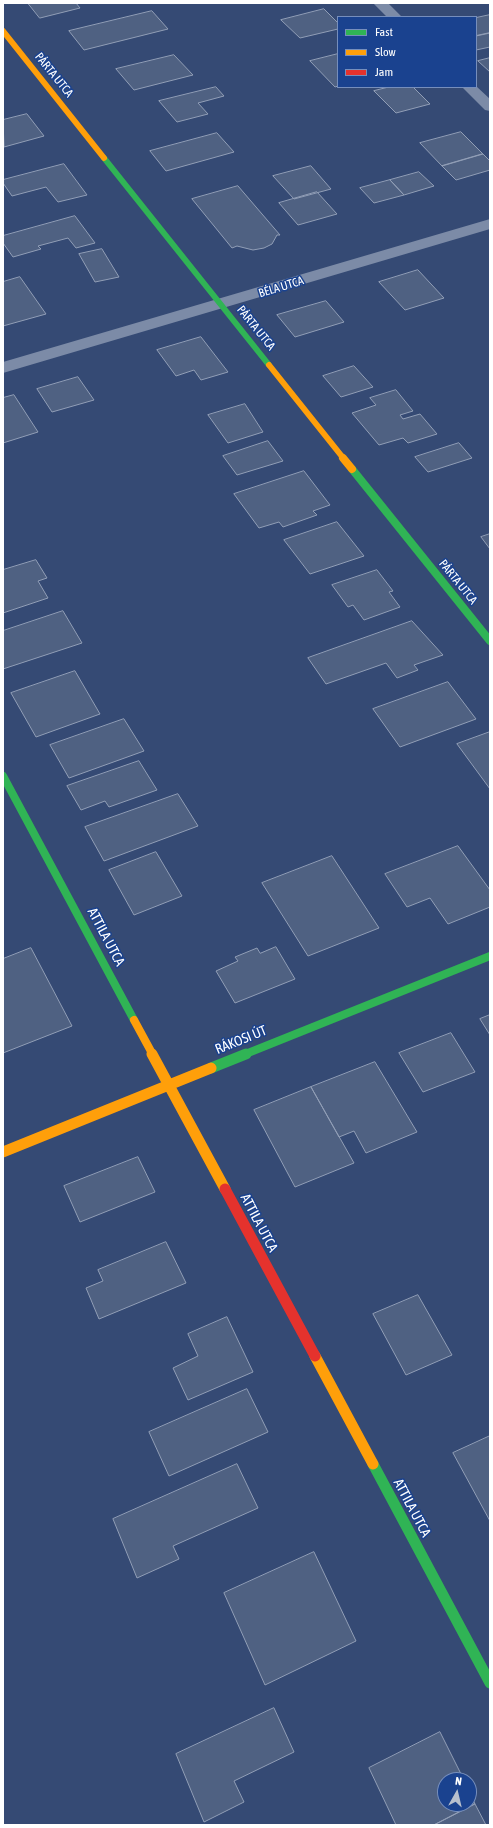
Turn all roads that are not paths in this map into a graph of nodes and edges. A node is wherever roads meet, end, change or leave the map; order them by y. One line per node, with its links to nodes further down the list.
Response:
1 (380, 3): 2 (street)
2 (394, 16)
3 (3, 31): 7 (street, PÁRTA UTCA)
4 (470, 88): 5 (street)
5 (490, 107)
6 (490, 224): 7 (street, BÉLA UTCA)
7 (222, 304): 8 (street, BÉLA UTCA); 9 (street, PÁRTA UTCA)
8 (3, 368)
9 (490, 640)
10 (3, 776): 12 (street, ATTILA UTCA)
11 (490, 956): 12 (street, RÁKOSI ÚT)
12 (169, 1085): 13 (street, RÁKOSI ÚT); 14 (street, ATTILA UTCA)
13 (3, 1152)
14 (490, 1683)

